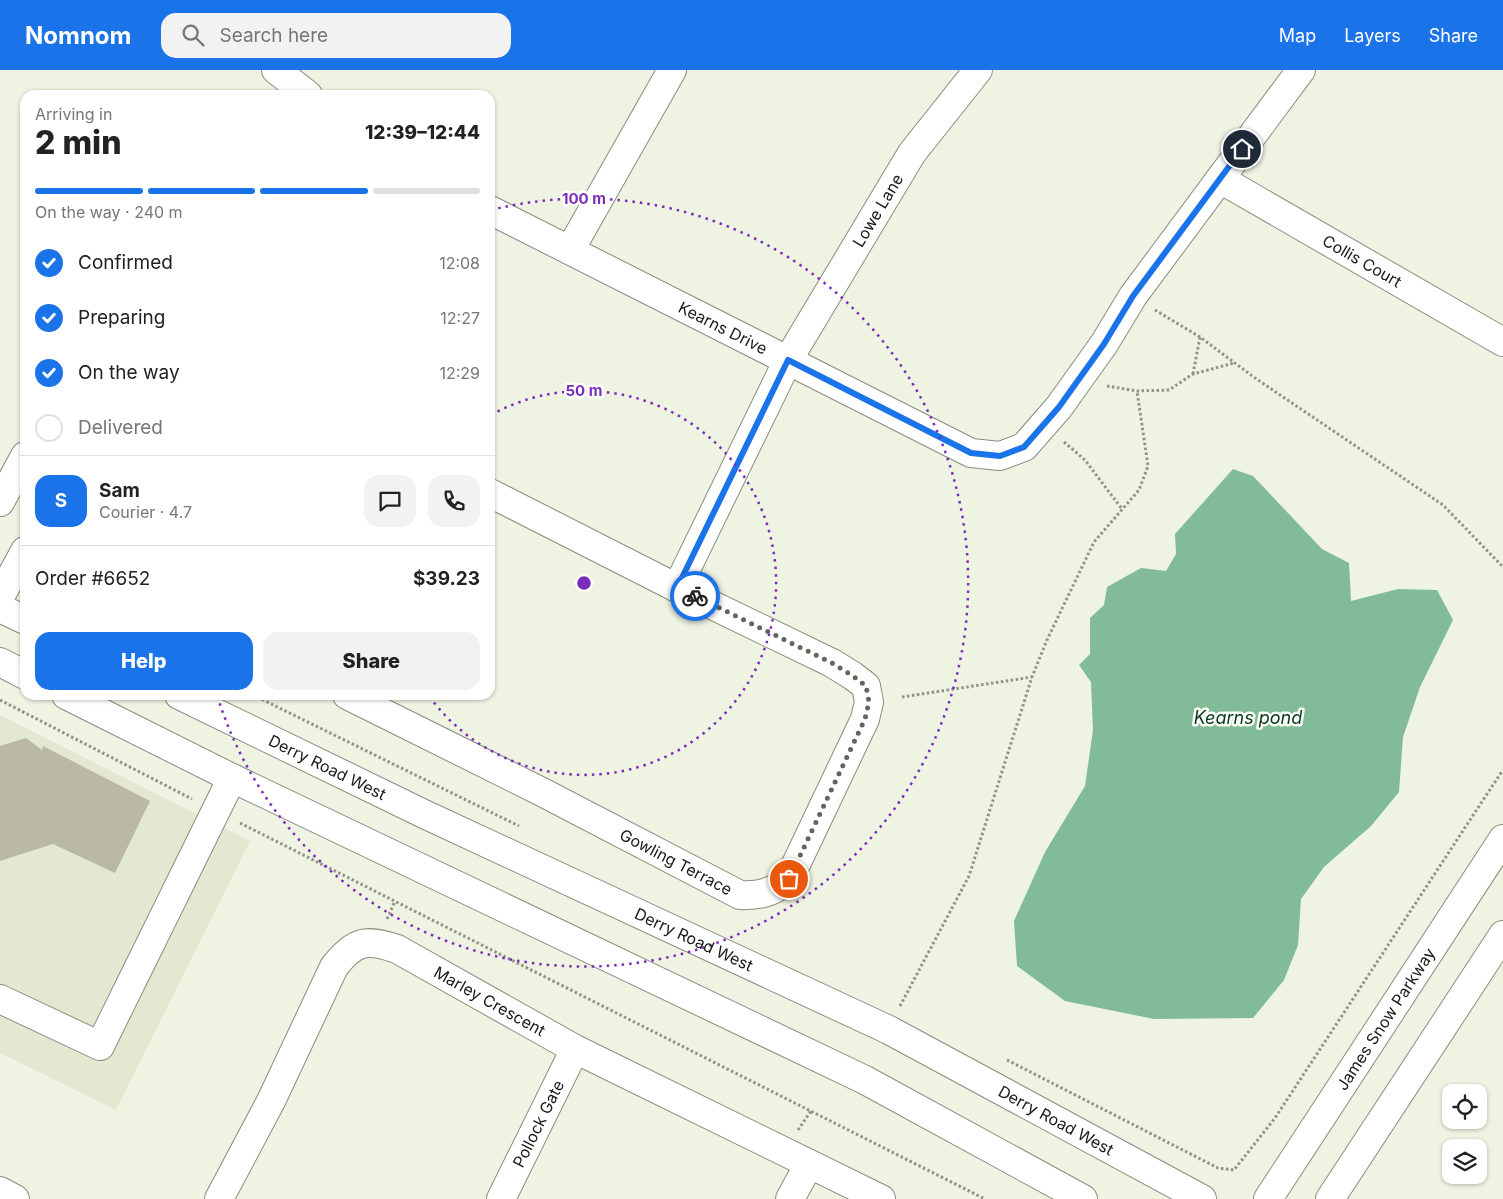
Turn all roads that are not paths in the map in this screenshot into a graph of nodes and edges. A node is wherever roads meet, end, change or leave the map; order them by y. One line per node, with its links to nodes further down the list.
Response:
1 (276, 70): 5 (street)
2 (672, 70): 8 (street)
3 (978, 70): 10 (street, Lowe Lane)
4 (1301, 70): 6 (street, Kearns Drive)
5 (304, 87)
6 (1220, 180): 9 (street, Collis Court); 10 (street, Kearns Drive)
7 (495, 212): 8 (street, Kearns Drive)
8 (570, 250): 10 (street, Kearns Drive)
9 (1503, 342)
10 (788, 360): 15 (street, Lowe Lane)
11 (20, 465): 13 (street)
12 (495, 496): 15 (street, Gowling Terrace)
13 (0, 502)
14 (20, 560): 16 (street)
15 (677, 588): 23 (street, Gowling Terrace)
16 (0, 597)
17 (0, 608): 18 (street)
18 (20, 618)
19 (0, 662): 20 (street)
20 (20, 672)
21 (76, 700): 24 (street)
22 (189, 700): 37 (street, Derry Road West)
23 (357, 700)
24 (232, 778): 27 (street); 36 (street)
25 (1503, 839): 38 (street, James Snow Parkway)
26 (1503, 934): 39 (street)
27 (0, 999)
28 (575, 1049): 29 (street, Marley Crescent); 32 (street, Marley Crescent); 33 (street, Pollock Gate)
29 (809, 1164): 34 (street); 35 (street, Marley Crescent)
30 (0, 1192): 31 (street)
31 (15, 1199)
32 (219, 1199)
33 (501, 1199)
34 (790, 1199)
35 (881, 1199)
36 (1083, 1199)
37 (1202, 1199)
38 (1268, 1199)
39 (1330, 1199)

